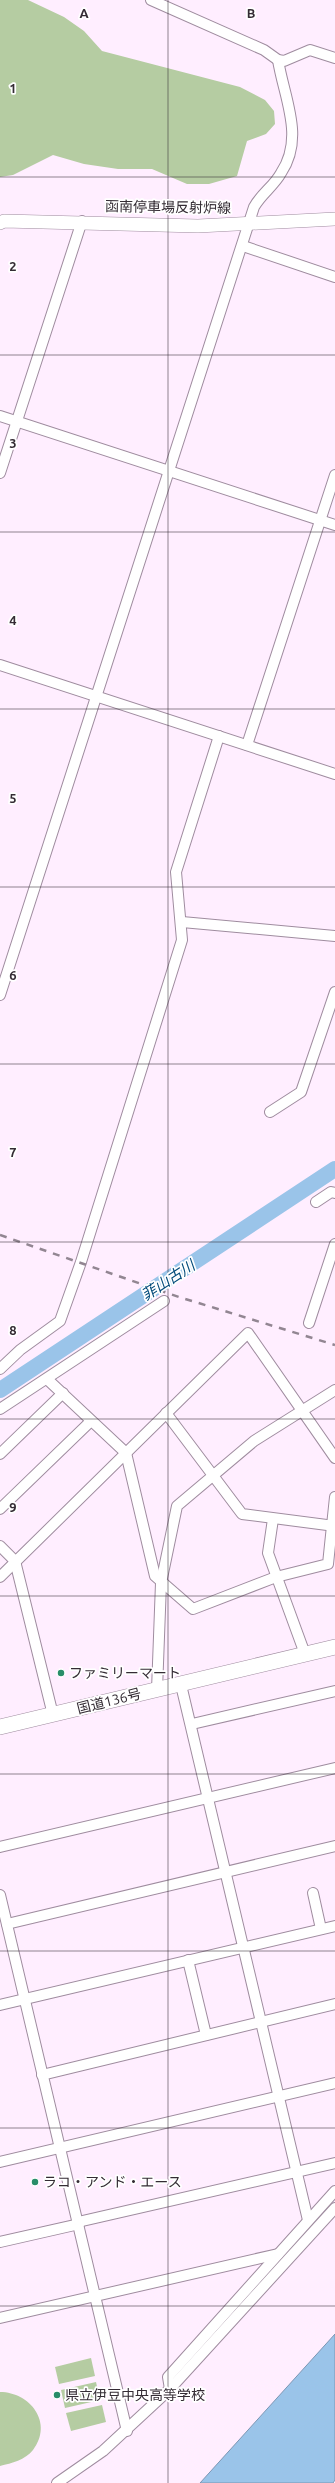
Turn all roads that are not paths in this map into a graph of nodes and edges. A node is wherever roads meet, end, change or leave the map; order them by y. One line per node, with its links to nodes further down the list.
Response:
1 (156, 1): 3 (street)
2 (335, 58): 3 (street)
3 (278, 60): 7 (street)
4 (335, 219): 7 (main road, 函南停車場反射炉線)
5 (2, 221): 6 (main road, 函南停車場反射炉線)
6 (82, 221): 7 (main road, 函南停車場反射炉線); 11 (street)
7 (245, 223): 8 (street)
8 (243, 246): 9 (street); 12 (street)
9 (335, 277)
10 (0, 416): 11 (street)
11 (17, 421): 12 (street); 13 (street)
12 (170, 471): 15 (street); 18 (street)
13 (0, 473)
14 (335, 475): 15 (street)
15 (320, 520): 16 (street); 20 (street)
16 (335, 525)
17 (0, 665): 18 (street)
18 (97, 696): 19 (street); 25 (street)
19 (219, 736): 20 (street); 22 (street)
20 (247, 745): 21 (street)
21 (335, 774)
22 (182, 922): 23 (street); 32 (street)
23 (335, 936)
24 (335, 992): 26 (street)
25 (0, 995)
26 (270, 1112)
27 (335, 1194): 28 (street)
28 (316, 1202)
29 (335, 1244): 31 (street)
30 (164, 1301): 33 (street)
31 (309, 1323)
32 (0, 1369)
33 (48, 1379): 35 (street); 36 (street)
34 (335, 1390): 37 (street)
35 (62, 1393): 39 (street); 41 (street)
36 (0, 1409)
37 (303, 1411): 38 (street); 42 (street); 43 (street)
38 (166, 1413): 40 (street); 43 (street)
39 (91, 1420): 40 (street); 45 (street)
40 (126, 1453): 49 (street); 52 (street)
41 (0, 1454)
42 (335, 1458)
43 (214, 1475): 46 (street); 52 (street)
44 (335, 1497): 47 (street)
45 (0, 1509)
46 (273, 1519): 47 (street); 51 (street)
47 (333, 1525): 51 (street)
48 (0, 1546): 49 (street)
49 (15, 1561): 50 (street); 58 (street)
50 (0, 1577)
51 (276, 1577): 52 (street); 54 (street)
52 (161, 1583): 56 (street)
53 (335, 1647): 54 (highway, 国道136号)
54 (305, 1654): 55 (highway, 国道136号)
55 (181, 1684): 56 (highway, 国道136号); 59 (street)
56 (157, 1690): 58 (highway, 国道136号)
57 (335, 1691): 59 (street)
58 (53, 1715): 60 (highway, 国道136号)
59 (192, 1724): 62 (street)
60 (0, 1727)
61 (335, 1768): 62 (street)
62 (209, 1798): 64 (street); 65 (street)
63 (335, 1846): 65 (street)
64 (0, 1847)
65 (227, 1872): 68 (street); 71 (street)
66 (313, 1893): 70 (street)
67 (0, 1895): 68 (street)
68 (7, 1924): 73 (street)
69 (335, 1926): 70 (street)
70 (321, 1929): 71 (street)
71 (245, 1947): 72 (street); 76 (street)
72 (188, 1960): 73 (street); 77 (street)
73 (24, 1999): 75 (street); 78 (street)
74 (335, 2004): 76 (street)
75 (0, 2005)
76 (262, 2021): 77 (street); 80 (street)
77 (206, 2035): 78 (street)
78 (42, 2075): 81 (street)
79 (335, 2083): 80 (street)
80 (279, 2096): 81 (street); 84 (street)
81 (59, 2148): 82 (street); 88 (street)
82 (0, 2162)
83 (335, 2163): 84 (street)
84 (296, 2171): 87 (street); 88 (street)
85 (335, 2191): 87 (street)
86 (335, 2208): 93 (street)
87 (308, 2220): 90 (street)
88 (79, 2223): 89 (street); 91 (street)
89 (0, 2242)
90 (278, 2254): 91 (street); 93 (street)
91 (94, 2295): 92 (street); 94 (street)
92 (0, 2318)
93 (170, 2389): 94 (street)
94 (127, 2431): 95 (street)
95 (57, 2483)

